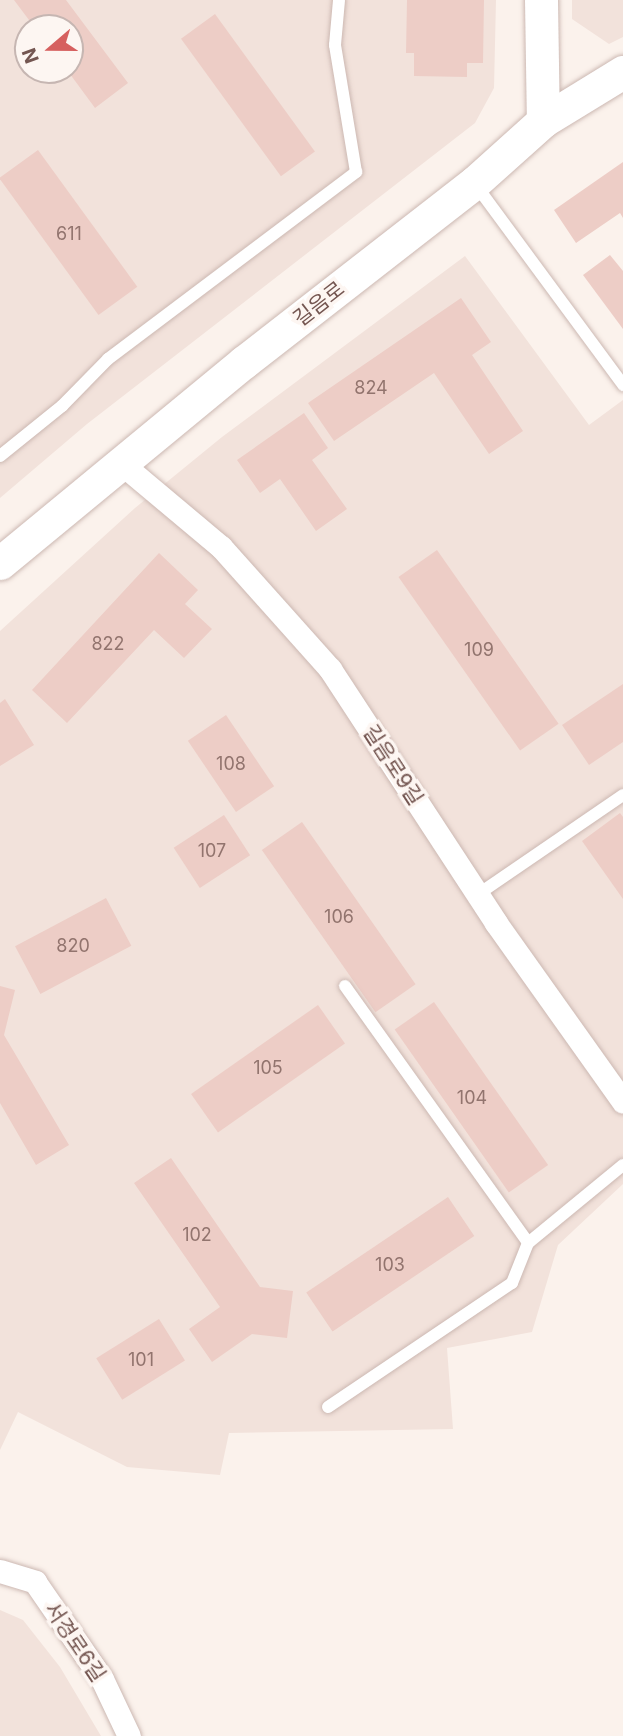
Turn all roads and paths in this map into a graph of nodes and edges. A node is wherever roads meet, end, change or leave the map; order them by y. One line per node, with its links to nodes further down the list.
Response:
1 (339, 0): 7 (lane)
2 (541, 0): 4 (street)
3 (623, 72): 4 (street, 길음로)
4 (543, 121): 5 (street, 길음로)
5 (474, 183): 6 (lane); 8 (street, 길음로)
6 (623, 386)
7 (0, 456)
8 (122, 464): 9 (street, 길음로); 11 (street, 길음로9길)
9 (0, 564)
10 (623, 794): 11 (lane)
11 (477, 895): 13 (street, 길음로9길)
12 (345, 986): 15 (lane)
13 (623, 1102)
14 (623, 1165): 15 (lane)
15 (528, 1243): 16 (lane)
16 (328, 1407)
17 (0, 1570): 18 (street, 서경로6길)
18 (130, 1736)

